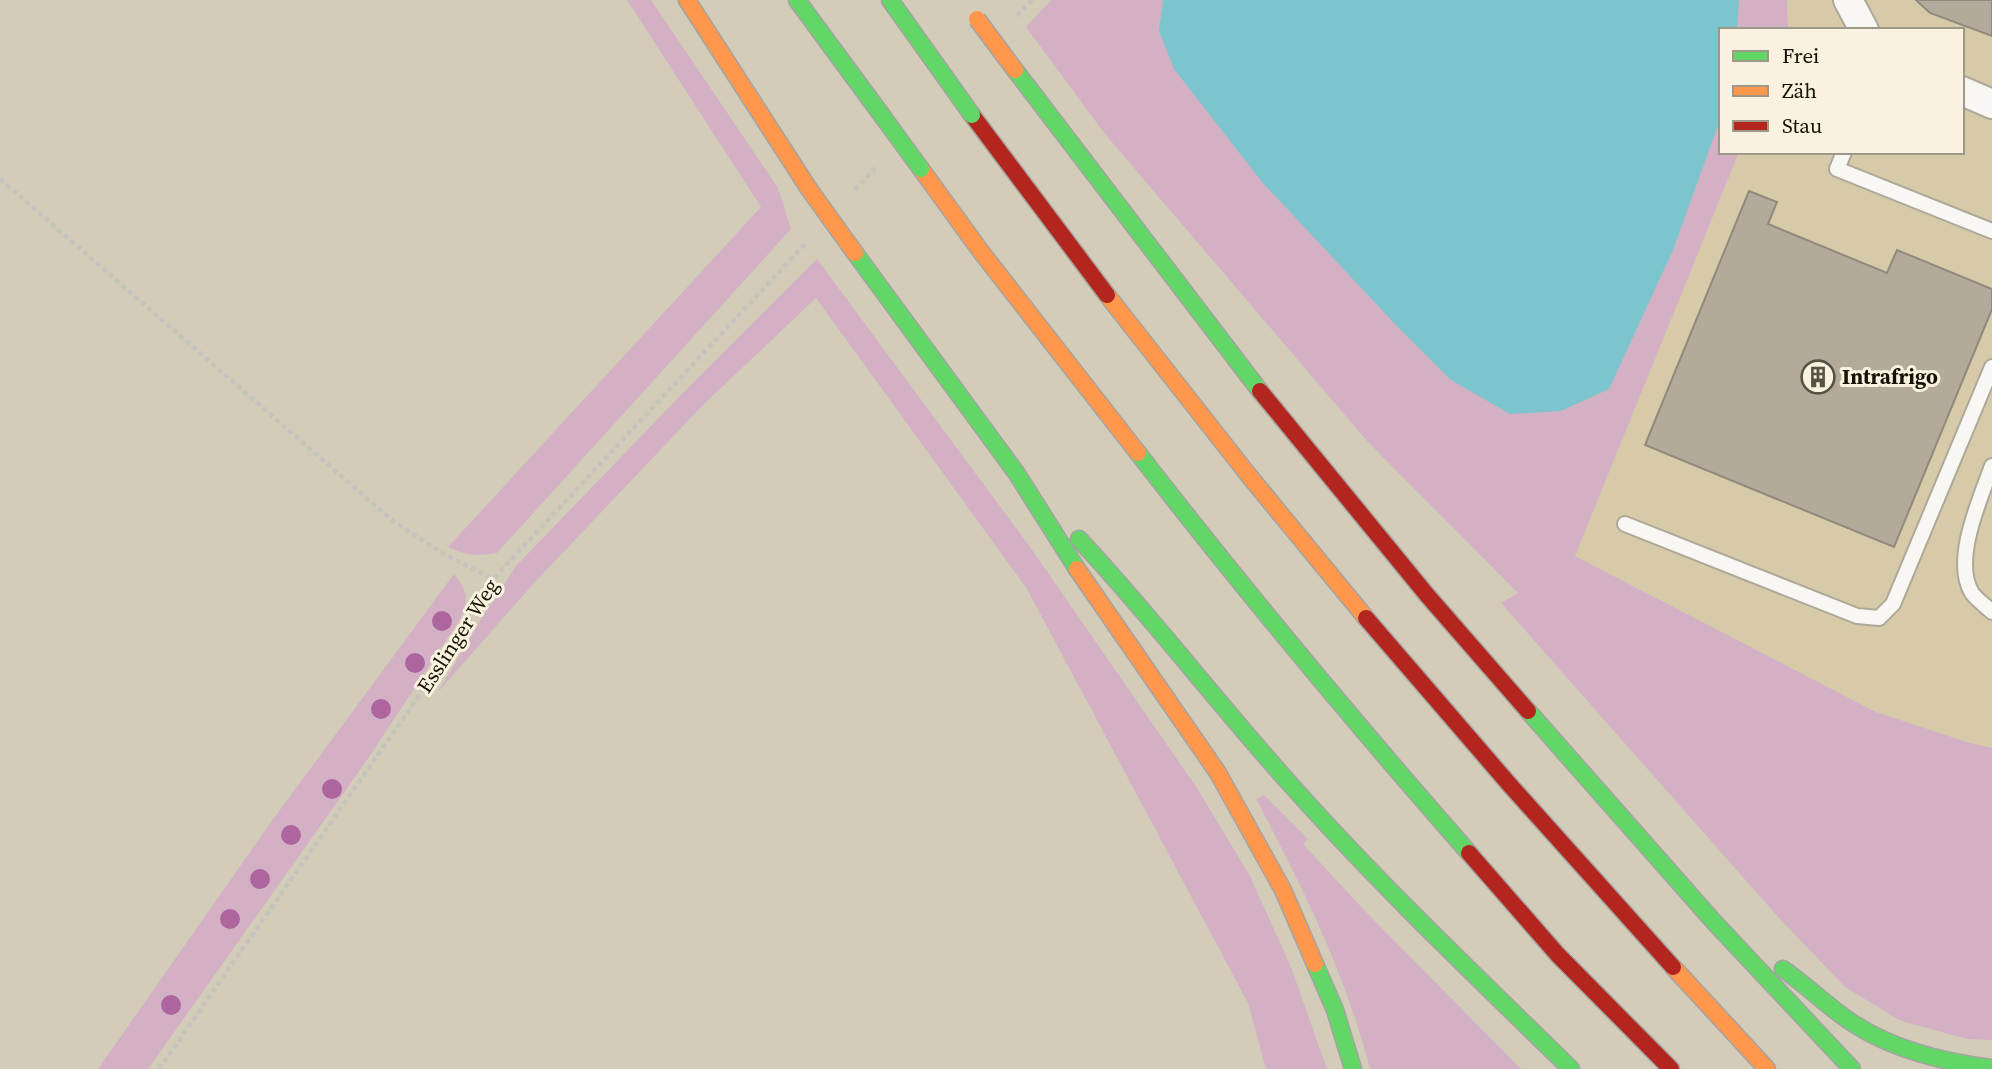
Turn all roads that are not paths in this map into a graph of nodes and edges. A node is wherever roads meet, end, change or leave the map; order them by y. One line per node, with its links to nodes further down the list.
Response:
1 (687, 0): 13 (highway, bridge)
2 (797, 0): 20 (highway, bridge)
3 (890, 0): 21 (highway, bridge)
4 (1848, 0): 6 (street)
5 (974, 14): 16 (highway, bridge)
6 (1863, 28)
7 (1964, 92): 8 (street)
8 (1992, 104)
9 (1843, 154): 10 (lane)
10 (1992, 231)
11 (1992, 367): 14 (lane)
12 (1992, 466): 15 (lane)
13 (1017, 474): 18 (highway); 19 (highway)
14 (1625, 524)
15 (1992, 612)
16 (1714, 922): 17 (highway); 22 (highway)
17 (1992, 1068)
18 (1353, 1069)
19 (1571, 1069)
20 (1671, 1069)
21 (1767, 1069)
22 (1852, 1069)

